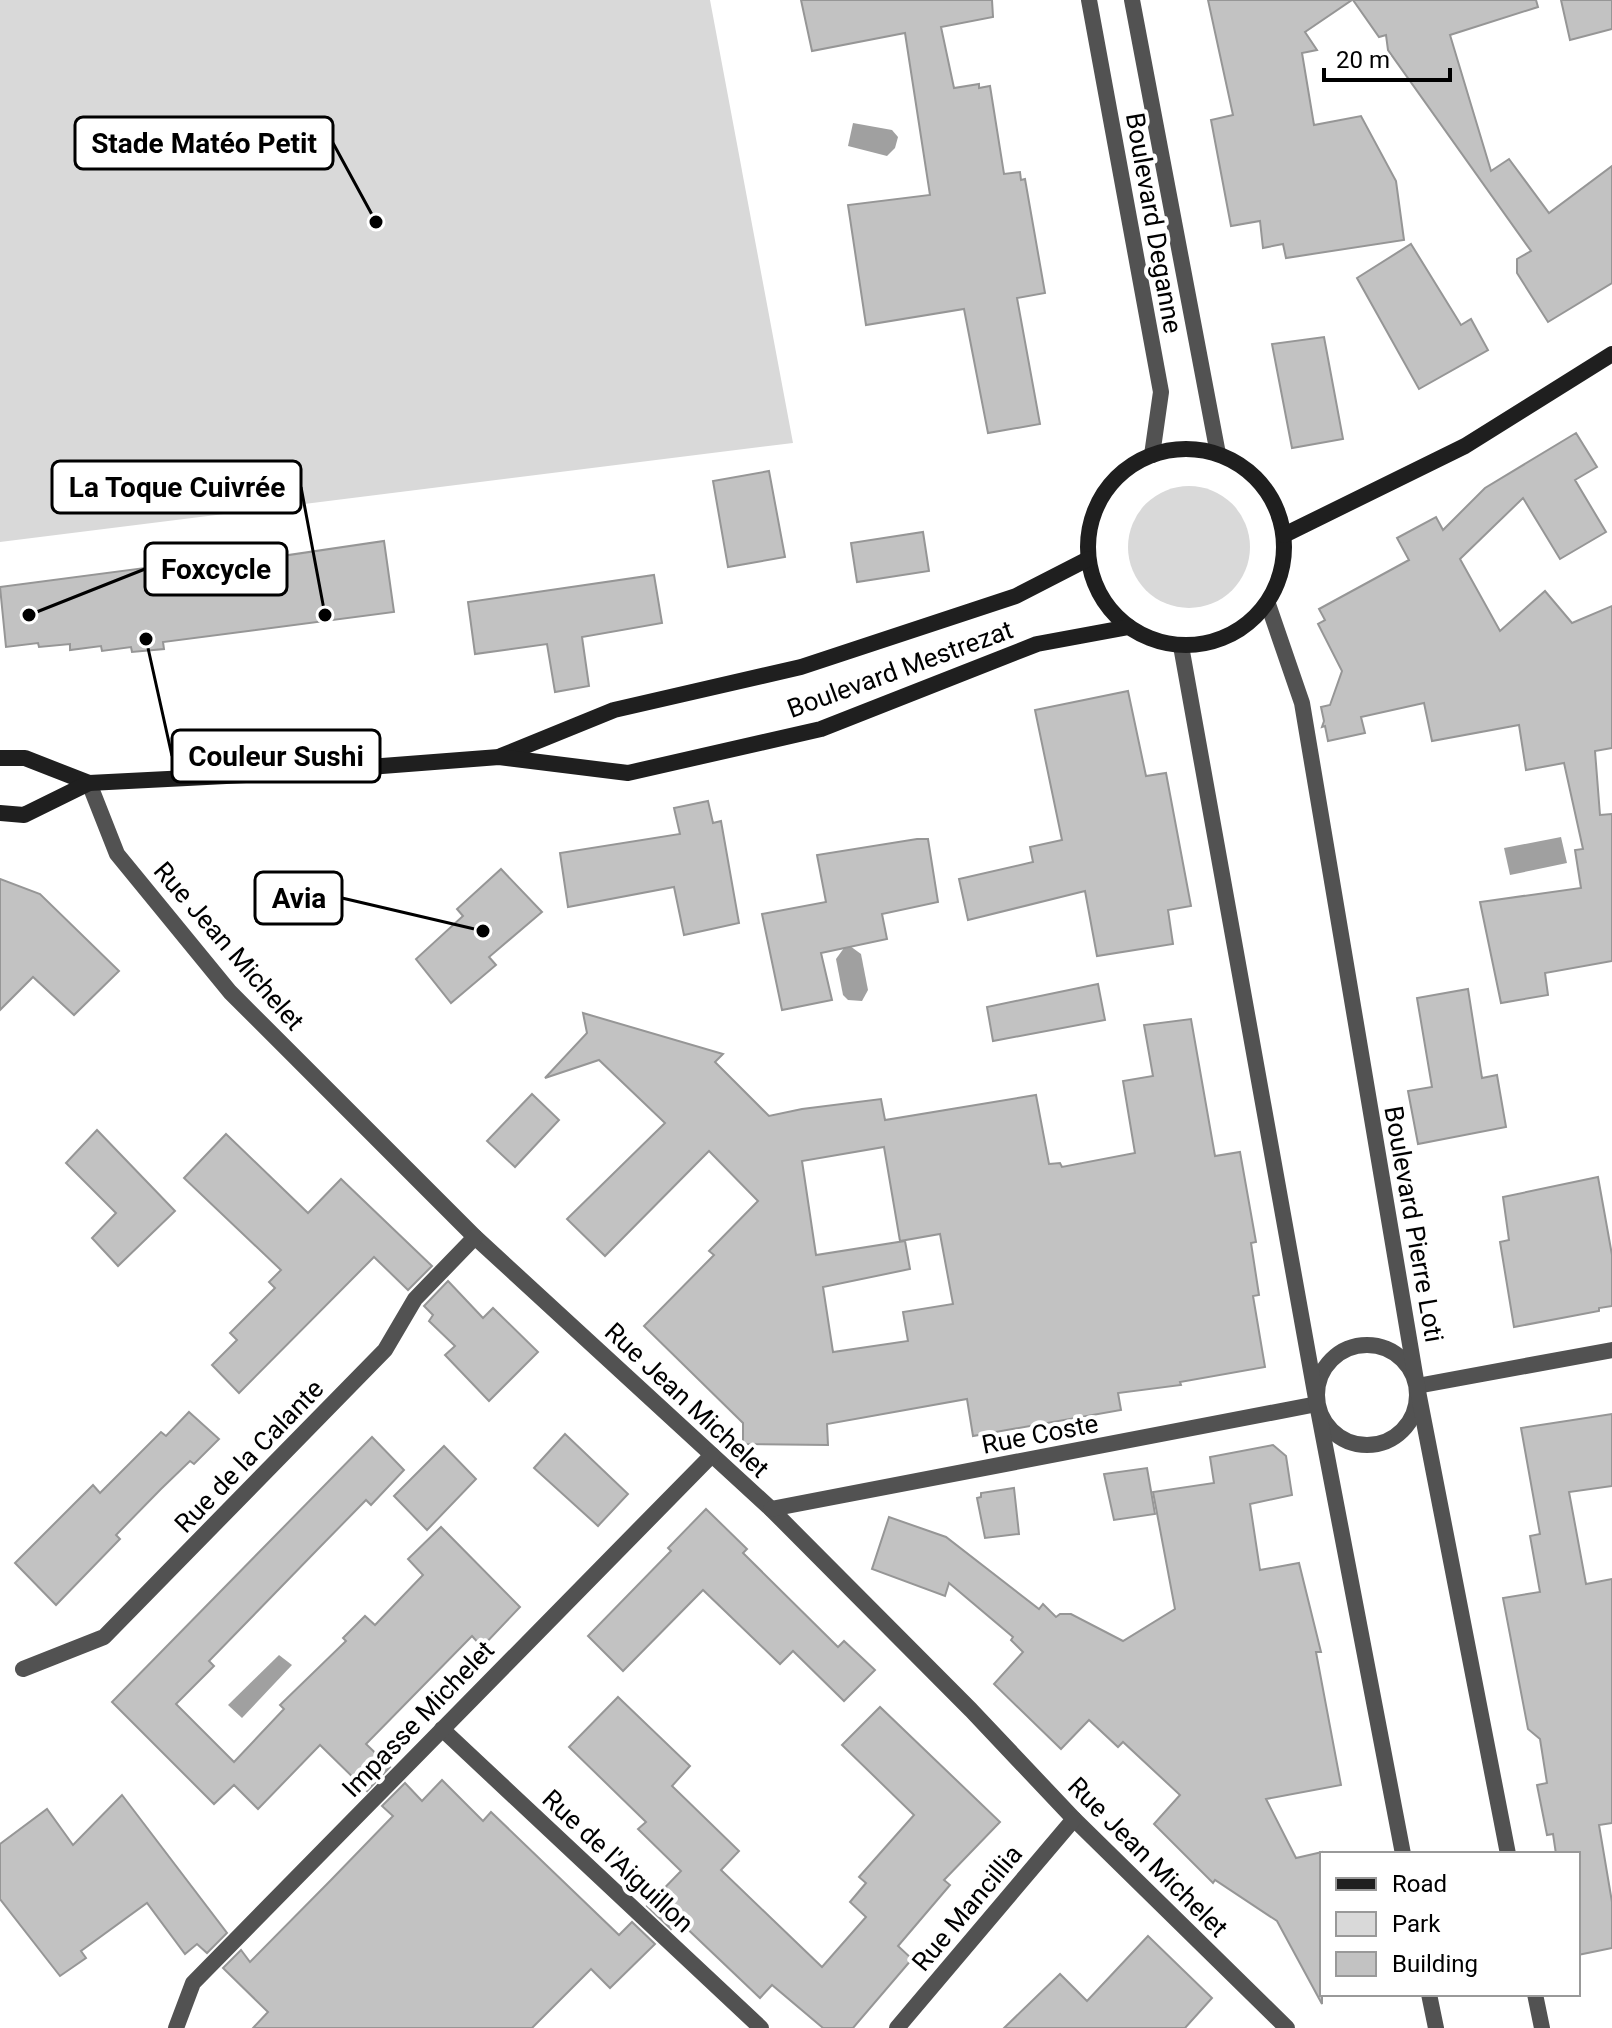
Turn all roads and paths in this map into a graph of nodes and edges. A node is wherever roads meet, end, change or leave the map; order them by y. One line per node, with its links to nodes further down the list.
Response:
1 (1089, 0): 5 (street, Boulevard Deganne)
2 (1132, 0): 4 (street, Boulevard Deganne)
3 (1612, 354): 6 (main road)
4 (1218, 454): 5 (main road); 6 (main road)
5 (1152, 455): 7 (main road)
6 (1284, 535): 8 (main road)
7 (1088, 559): 9 (main road); 11 (main road, Boulevard Mestrezat)
8 (1268, 604): 10 (main road); 17 (street, Boulevard Pierre Loti)
9 (1129, 627): 10 (main road); 11 (main road, Boulevard Mestrezat)
10 (1181, 646): 18 (street)
11 (499, 757): 13 (main road, Boulevard Mestrezat)
12 (0, 758): 13 (main road, Boulevard Mestrezat)
13 (89, 783): 14 (main road, Boulevard Mestrezat); 15 (street, Rue Jean Michelet)
14 (0, 813)
15 (475, 1237): 19 (street, Rue Jean Michelet); 21 (street, Rue de la Calante)
16 (1612, 1350): 17 (street)
17 (1417, 1386): 18 (street); 18 (street); 25 (street, Boulevard Pierre Loti)
18 (1317, 1404): 20 (street, Rue Coste); 24 (street)
19 (712, 1455): 20 (street, Rue Jean Michelet); 22 (street, Impasse Michelet)
20 (771, 1509): 23 (street, Rue Jean Michelet)
21 (23, 1669)
22 (442, 1729): 28 (street, Impasse Michelet); 29 (street, Rue de l'Aiguillon)
23 (1074, 1819): 30 (street, Rue Mancillia); 31 (street, Rue Jean Michelet)
24 (1403, 1852)
25 (1508, 1852)
26 (1429, 1996): 32 (street)
27 (1535, 1996): 33 (street)
28 (176, 2028)
29 (761, 2028)
30 (897, 2028)
31 (1287, 2028)
32 (1436, 2028)
33 (1542, 2028)

